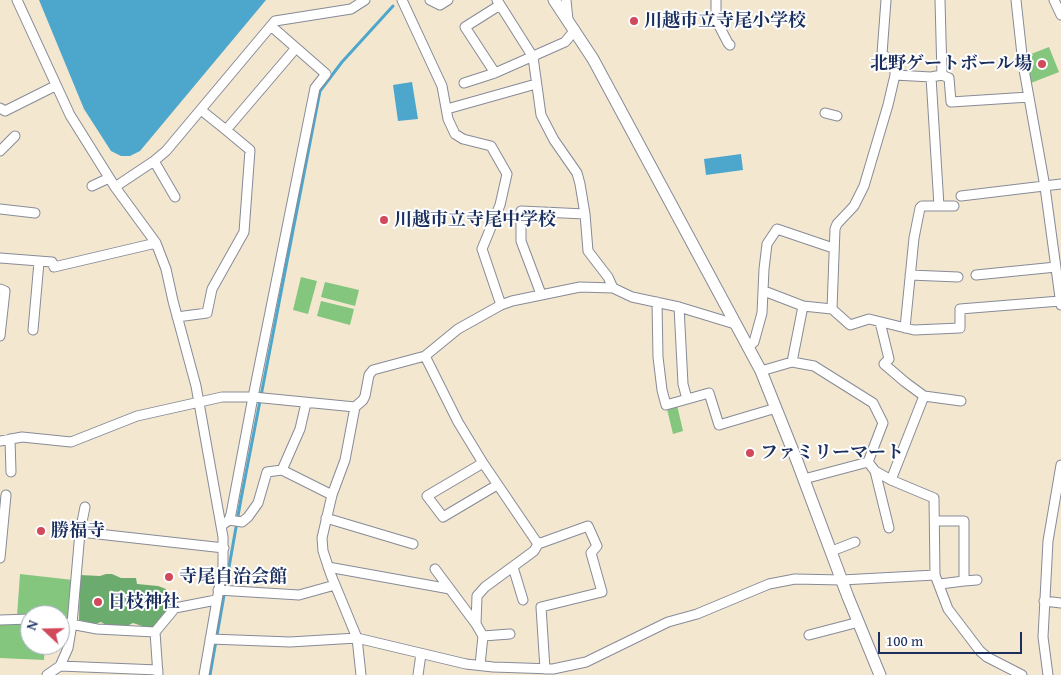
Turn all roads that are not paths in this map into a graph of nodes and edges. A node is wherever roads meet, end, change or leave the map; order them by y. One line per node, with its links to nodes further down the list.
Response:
1 (17, 0): 27 (street)
2 (366, 0): 16 (street)
3 (402, 0): 30 (street)
4 (430, 0): 5 (street)
5 (448, 0)
6 (554, 0): 15 (street)
7 (566, 0): 15 (street)
8 (716, 0): 18 (street)
9 (886, 0): 22 (street)
10 (940, 0): 23 (street)
11 (1016, 0): 28 (street)
12 (1054, 0): 14 (street)
13 (498, 2): 20 (street); 21 (street)
14 (1061, 15)
15 (568, 20): 17 (street)
16 (271, 26): 19 (street); 31 (street)
17 (575, 30): 20 (street); 70 (street)
18 (730, 45)
19 (296, 48): 34 (street); 79 (street)
20 (533, 57): 21 (street); 26 (street)
21 (495, 73): 25 (street)
22 (895, 75): 24 (street); 51 (street)
23 (942, 75): 24 (street); 28 (street)
24 (931, 77): 45 (street)
25 (464, 82)
26 (536, 84): 30 (street); 49 (street)
27 (55, 86): 29 (street); 38 (street)
28 (1029, 97): 42 (street)
29 (0, 108)
30 (447, 109): 64 (street)
31 (201, 110): 34 (street); 37 (street)
32 (825, 113): 33 (street)
33 (837, 116)
34 (226, 130): 68 (street)
35 (15, 136): 36 (street)
36 (0, 150)
37 (154, 161): 41 (street); 44 (street)
38 (109, 178): 40 (street); 41 (street)
39 (1061, 184): 42 (street)
40 (92, 186)
41 (115, 187): 50 (street)
42 (1045, 187): 43 (street); 54 (street)
43 (961, 196)
44 (174, 197)
45 (939, 206): 46 (street); 55 (street)
46 (954, 206)
47 (0, 209): 48 (street)
48 (35, 214)
49 (585, 214): 58 (street); 61 (street)
50 (156, 243): 53 (street); 68 (street)
51 (833, 248): 60 (street); 67 (street)
52 (0, 258): 53 (street)
53 (39, 262): 72 (street)
54 (1056, 267): 56 (street); 63 (street)
55 (910, 275): 57 (street); 71 (street)
56 (976, 275)
57 (958, 278)
58 (613, 288): 61 (street); 62 (street)
59 (0, 289): 73 (street)
60 (764, 291): 65 (street); 74 (street)
61 (540, 294): 64 (street)
62 (657, 302): 66 (street); 80 (street)
63 (1061, 303): 71 (street)
64 (501, 305): 75 (street)
65 (803, 306): 67 (street); 76 (street)
66 (679, 307): 70 (street); 80 (street)
67 (832, 309): 69 (street)
68 (177, 317): 82 (street)
69 (880, 322): 71 (street); 78 (street)
70 (735, 324): 74 (street)
71 (905, 328)
72 (33, 330)
73 (0, 336)
74 (748, 347): 77 (street)
75 (425, 356): 84 (street); 89 (street)
76 (792, 362): 77 (street); 88 (street)
77 (761, 371): 85 (street)
78 (924, 396): 81 (street); 95 (street)
79 (253, 397): 82 (street); 83 (street); 103 (street)
80 (687, 399): 85 (street)
81 (961, 401)
82 (199, 402): 86 (street); 103 (street)
83 (306, 403): 84 (street); 91 (street)
84 (355, 407): 98 (street)
85 (776, 408): 94 (street)
86 (10, 439): 87 (street); 93 (street)
87 (0, 441)
88 (868, 462): 92 (street); 94 (street)
89 (483, 464): 96 (street); 96 (street)
90 (1061, 465): 125 (street)
91 (282, 470): 98 (street); 103 (street)
92 (875, 471): 95 (street); 104 (street)
93 (11, 472)
94 (804, 479): 110 (street)
95 (891, 480): 102 (street)
96 (497, 485): 108 (street)
97 (6, 495): 100 (street)
98 (332, 495): 101 (street)
99 (85, 507): 105 (street)
100 (2, 513): 111 (street)
101 (326, 518): 107 (street); 112 (street)
102 (935, 521): 115 (street); 118 (street)
103 (225, 523): 109 (street)
104 (889, 528)
105 (80, 532): 109 (street); 130 (street)
106 (855, 542): 110 (street)
107 (413, 544)
108 (538, 544): 113 (street); 141 (street)
109 (224, 548): 122 (street)
110 (832, 551): 116 (street)
111 (0, 558)
112 (328, 567): 120 (street); 121 (street)
113 (513, 567): 124 (street); 131 (street)
114 (435, 569): 121 (street)
115 (936, 575): 116 (street); 119 (street)
116 (842, 580): 129 (street); 141 (street)
117 (977, 580): 118 (street)
118 (964, 581): 119 (street)
119 (940, 584): 148 (street)
120 (335, 585): 122 (street); 136 (street)
121 (450, 589): 131 (street)
122 (218, 590): 123 (street)
123 (216, 600): 132 (street); 137 (street)
124 (523, 600)
125 (1044, 601): 126 (street); 149 (street)
126 (1061, 603)
127 (20, 619): 128 (street)
128 (0, 620)
129 (859, 622): 134 (street); 147 (street)
130 (72, 624): 132 (street); 140 (street)
131 (476, 624): 135 (street)
132 (155, 632): 142 (street)
133 (510, 634): 135 (street)
134 (809, 635)
135 (482, 636): 139 (street)
136 (357, 638): 137 (street); 138 (street); 145 (street)
137 (210, 639): 144 (street)
138 (421, 654): 139 (street); 146 (street)
139 (480, 665): 141 (street)
140 (60, 666): 142 (street); 143 (street)
141 (551, 671)
142 (158, 672)
143 (48, 675)
144 (204, 675)
145 (361, 675)
146 (418, 675)
147 (880, 675)
148 (1022, 675)
149 (1048, 675)

